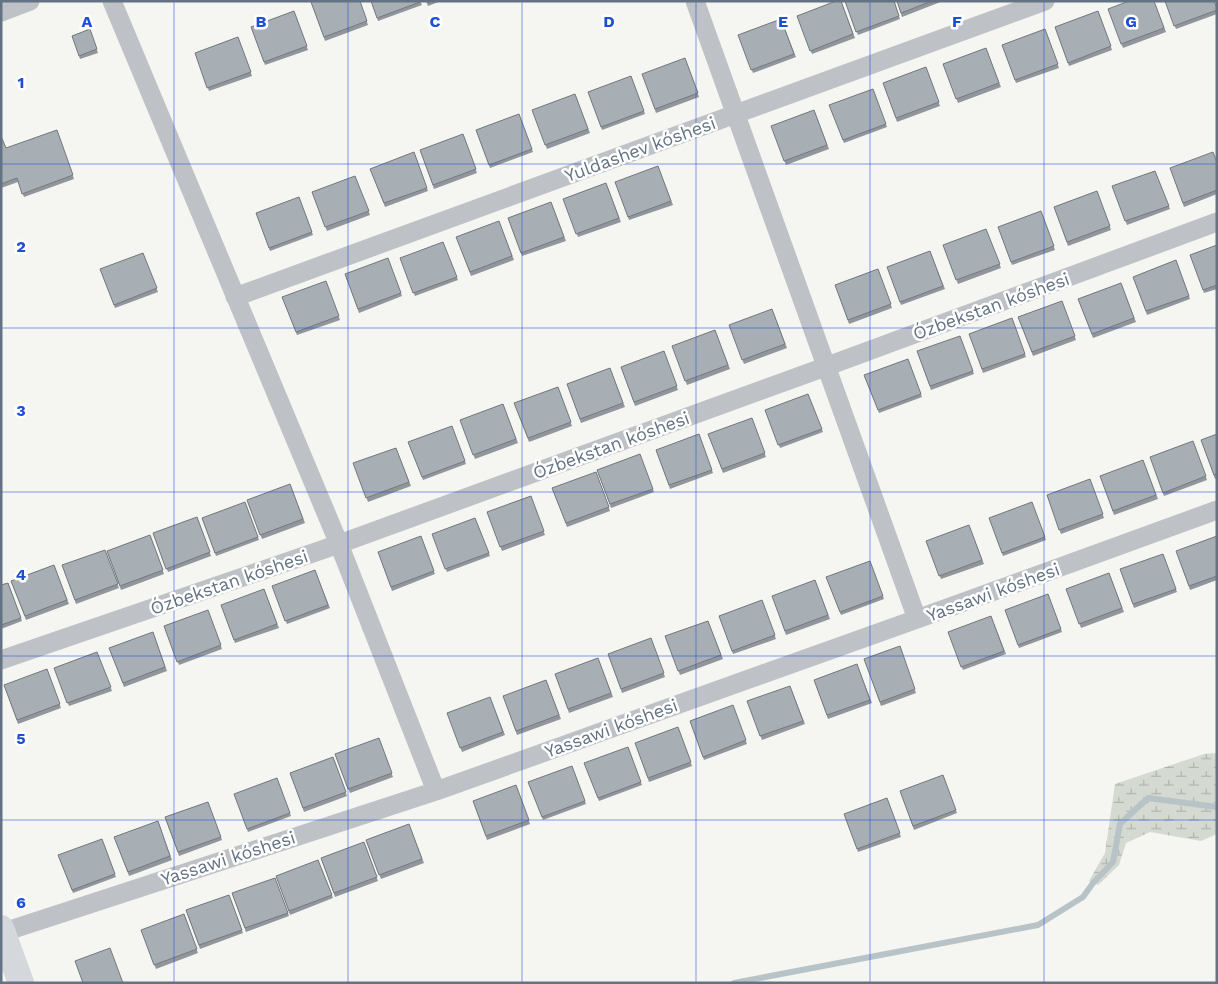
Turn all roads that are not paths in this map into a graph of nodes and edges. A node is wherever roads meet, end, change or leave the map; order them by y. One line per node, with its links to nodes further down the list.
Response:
1 (30, 1): 5 (street)
2 (112, 1): 8 (street)
3 (695, 1): 6 (street)
4 (1045, 1): 6 (street, Yuldashev kóshesi)
5 (1, 12)
6 (735, 114): 8 (street, Yuldashev kóshesi); 9 (street)
7 (1217, 222): 9 (street, Ózbekstan kóshesi)
8 (235, 297): 11 (street)
9 (825, 367): 11 (street, Ózbekstan kóshesi); 12 (street)
10 (1217, 510): 12 (street, Yassawi kóshesi)
11 (339, 544): 13 (street, Ózbekstan kóshesi); 14 (street)
12 (917, 619): 14 (street, Yassawi kóshesi)
13 (1, 660)
14 (436, 791): 15 (street, Yassawi kóshesi)
15 (2, 931): 16 (street)
16 (21, 983)

